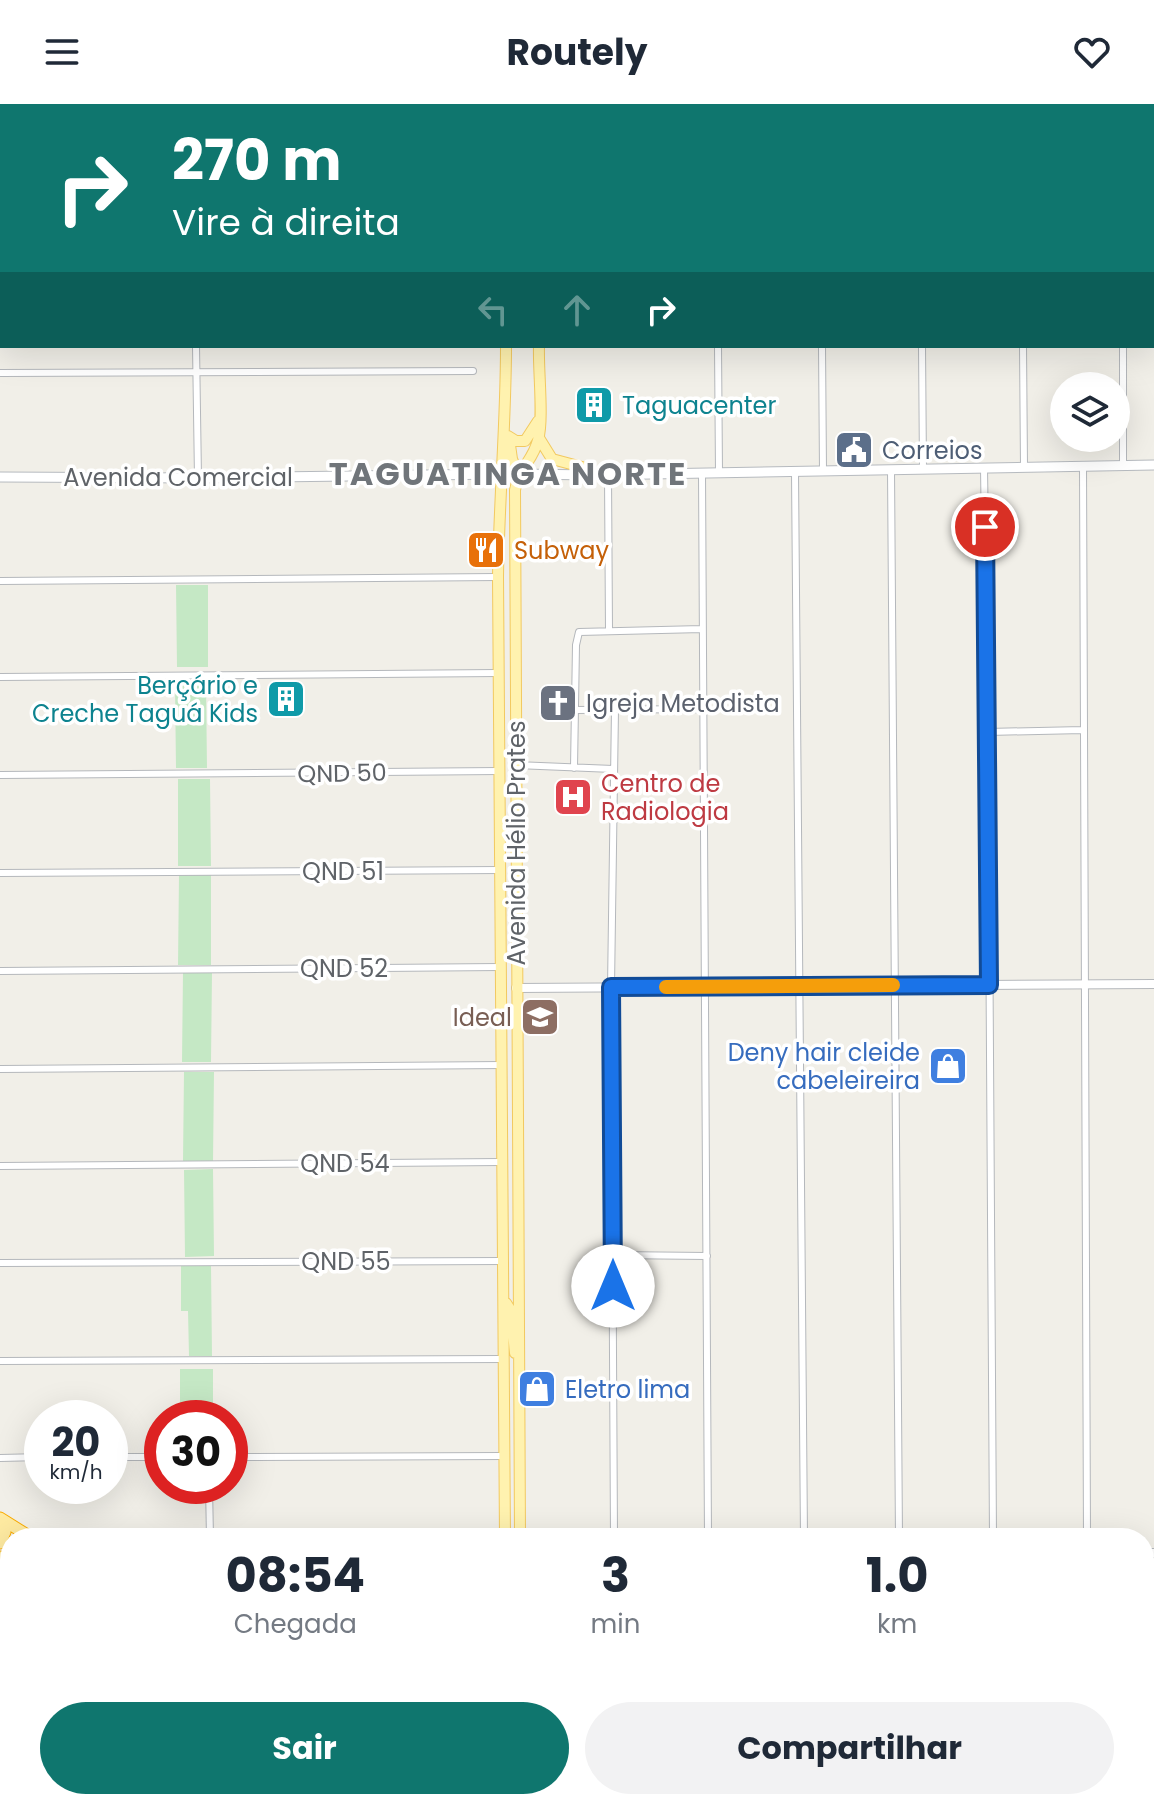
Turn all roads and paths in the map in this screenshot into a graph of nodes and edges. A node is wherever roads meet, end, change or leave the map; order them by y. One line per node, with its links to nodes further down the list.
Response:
1 (196, 348): 10 (street)
2 (506, 348): 12 (main road, Avenida Hélio Prates)
3 (539, 348): 13 (main road, Avenida Hélio Prates)
4 (718, 348): 26 (street)
5 (822, 348): 23 (street)
6 (922, 348): 21 (street)
7 (1023, 348): 19 (street)
8 (1123, 348): 16 (street)
9 (473, 371): 10 (street)
10 (196, 372): 11 (street); 32 (street)
11 (0, 373)
12 (506, 416): 14 (main road); 27 (main road, Avenida Hélio Prates)
13 (539, 418): 14 (main road); 15 (main road, Avenida Hélio Prates)
14 (508, 436): 28 (main road)
15 (539, 438): 28 (main road, Avenida Hélio Prates); 29 (main road)
16 (1123, 465): 17 (main road); 18 (main road)
17 (1154, 465)
18 (1083, 466): 19 (main road); 43 (street)
19 (1024, 467): 20 (main road)
20 (984, 468): 21 (main road); 44 (street)
21 (923, 469): 22 (main road)
22 (891, 470): 23 (main road); 56 (street)
23 (823, 471): 24 (main road)
24 (795, 472): 26 (main road); 58 (street)
25 (702, 473): 26 (main road); 30 (main road); 35 (street)
26 (719, 473)
27 (501, 474): 32 (main road, Avenida Comercial); 33 (main road, Avenida Hélio Prates)
28 (518, 474): 29 (main road); 45 (main road, Avenida Hélio Prates)
29 (595, 475): 30 (main road)
30 (608, 475): 36 (street)
31 (0, 477): 32 (main road, Avenida Comercial)
32 (198, 478)
33 (498, 577): 34 (street); 37 (main road, Avenida Hélio Prates)
34 (0, 581)
35 (702, 629): 36 (street); 40 (street)
36 (609, 630): 41 (street)
37 (498, 673): 38 (street); 42 (main road, Avenida Hélio Prates)
38 (0, 677)
39 (615, 709): 40 (street); 41 (street); 47 (street)
40 (703, 709): 60 (street)
41 (575, 710): 46 (street)
42 (499, 721): 45 (main road); 48 (main road, Avenida Hélio Prates)
43 (1083, 730): 44 (street); 54 (street)
44 (988, 732): 57 (street)
45 (515, 765): 46 (street); 61 (main road, Avenida Hélio Prates)
46 (574, 768): 47 (street)
47 (613, 769): 59 (street)
48 (500, 771): 49 (street, QND 50); 50 (main road, Avenida Hélio Prates)
49 (0, 775)
50 (501, 870): 51 (street, QND 51); 52 (main road, Avenida Hélio Prates)
51 (0, 873)
52 (501, 967): 53 (street, QND 52); 62 (main road); 63 (main road, Avenida Hélio Prates)
53 (0, 971)
54 (1084, 984): 55 (street); 57 (street); 88 (street)
55 (1154, 984)
56 (894, 985): 57 (street); 58 (street); 86 (street)
57 (989, 985): 87 (street)
58 (800, 986): 60 (street); 85 (street)
59 (611, 987): 60 (street); 61 (street); 67 (street)
60 (704, 987): 68 (street)
61 (516, 988): 62 (main road, Avenida Hélio Prates)
62 (516, 1022): 74 (main road, Avenida Hélio Prates)
63 (502, 1065): 64 (street); 65 (main road, Avenida Hélio Prates)
64 (0, 1069)
65 (502, 1162): 66 (street, QND 54); 69 (main road, Avenida Hélio Prates)
66 (0, 1166)
67 (613, 1255): 68 (street); 83 (street)
68 (707, 1256): 84 (street)
69 (504, 1261): 70 (street, QND 55); 71 (main road, Avenida Hélio Prates)
70 (0, 1263)
71 (504, 1302): 72 (main road, Avenida Hélio Prates); 74 (main road)
72 (504, 1359): 73 (street); 75 (main road, Avenida Hélio Prates)
73 (0, 1361)
74 (520, 1366): 82 (main road, Avenida Hélio Prates)
75 (504, 1456): 77 (street); 81 (main road, Avenida Hélio Prates)
76 (24, 1457): 78 (street)
77 (248, 1457)
78 (0, 1458)
79 (209, 1504): 80 (street)
80 (210, 1528)
81 (505, 1528)
82 (520, 1528)
83 (614, 1528)
84 (708, 1528)
85 (804, 1528)
86 (899, 1528)
87 (993, 1528)
88 (1087, 1528)

